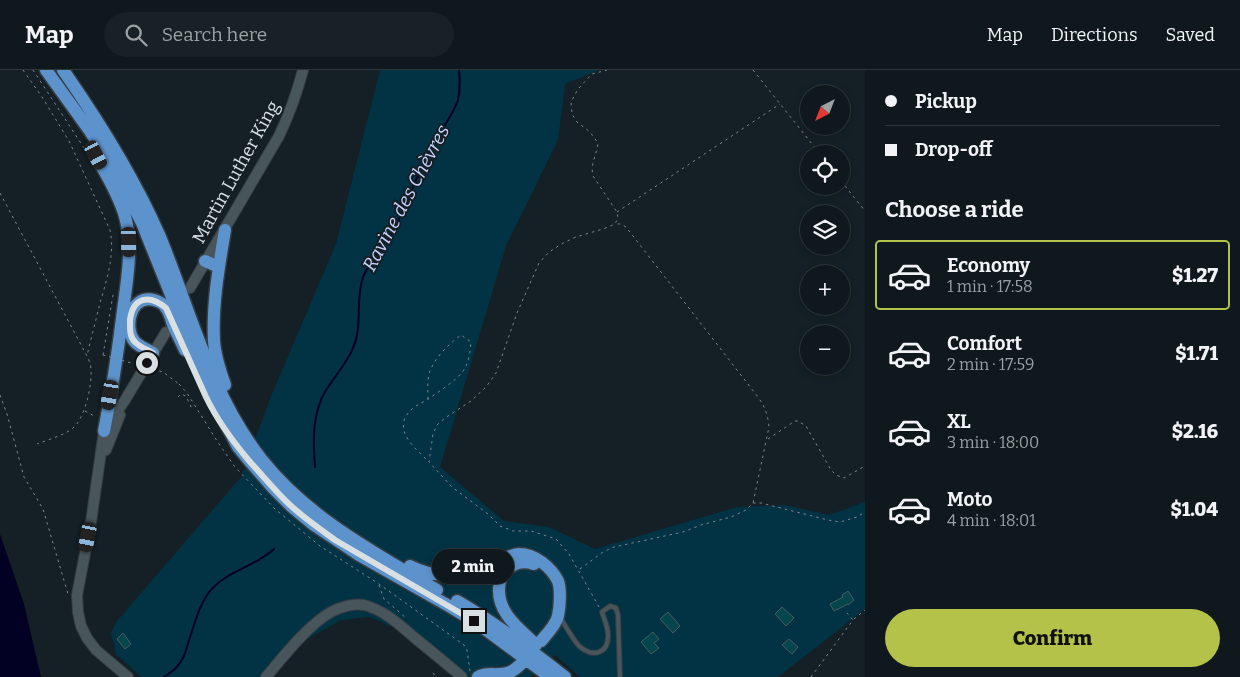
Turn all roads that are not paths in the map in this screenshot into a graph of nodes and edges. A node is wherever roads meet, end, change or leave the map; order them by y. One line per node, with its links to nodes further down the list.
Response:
1 (38, 70): 12 (highway)
2 (46, 70): 13 (highway)
3 (62, 70): 15 (highway)
4 (303, 70): 5 (street, Martin Luther King)
5 (225, 230): 6 (street, Martin Luther King); 7 (highway)
6 (205, 261): 7 (highway); 8 (street, Martin Luther King)
7 (219, 267): 15 (highway)
8 (190, 288)
9 (166, 332): 10 (street)
10 (153, 353): 11 (street); 13 (highway)
11 (125, 400): 12 (street); 14 (street)
12 (104, 427): 14 (street)
13 (238, 447): 25 (highway)
14 (98, 474): 23 (street)
15 (292, 493): 16 (highway)
16 (330, 524): 17 (highway); 26 (highway)
17 (560, 596): 18 (highway); 27 (highway)
18 (558, 615): 19 (highway); 28 (lane)
19 (541, 641)
20 (523, 662): 22 (highway)
21 (470, 676): 22 (highway); 24 (street)
22 (494, 676)
23 (128, 677)
24 (266, 677)
25 (550, 677)
26 (565, 677)
27 (570, 677)
28 (620, 677)

